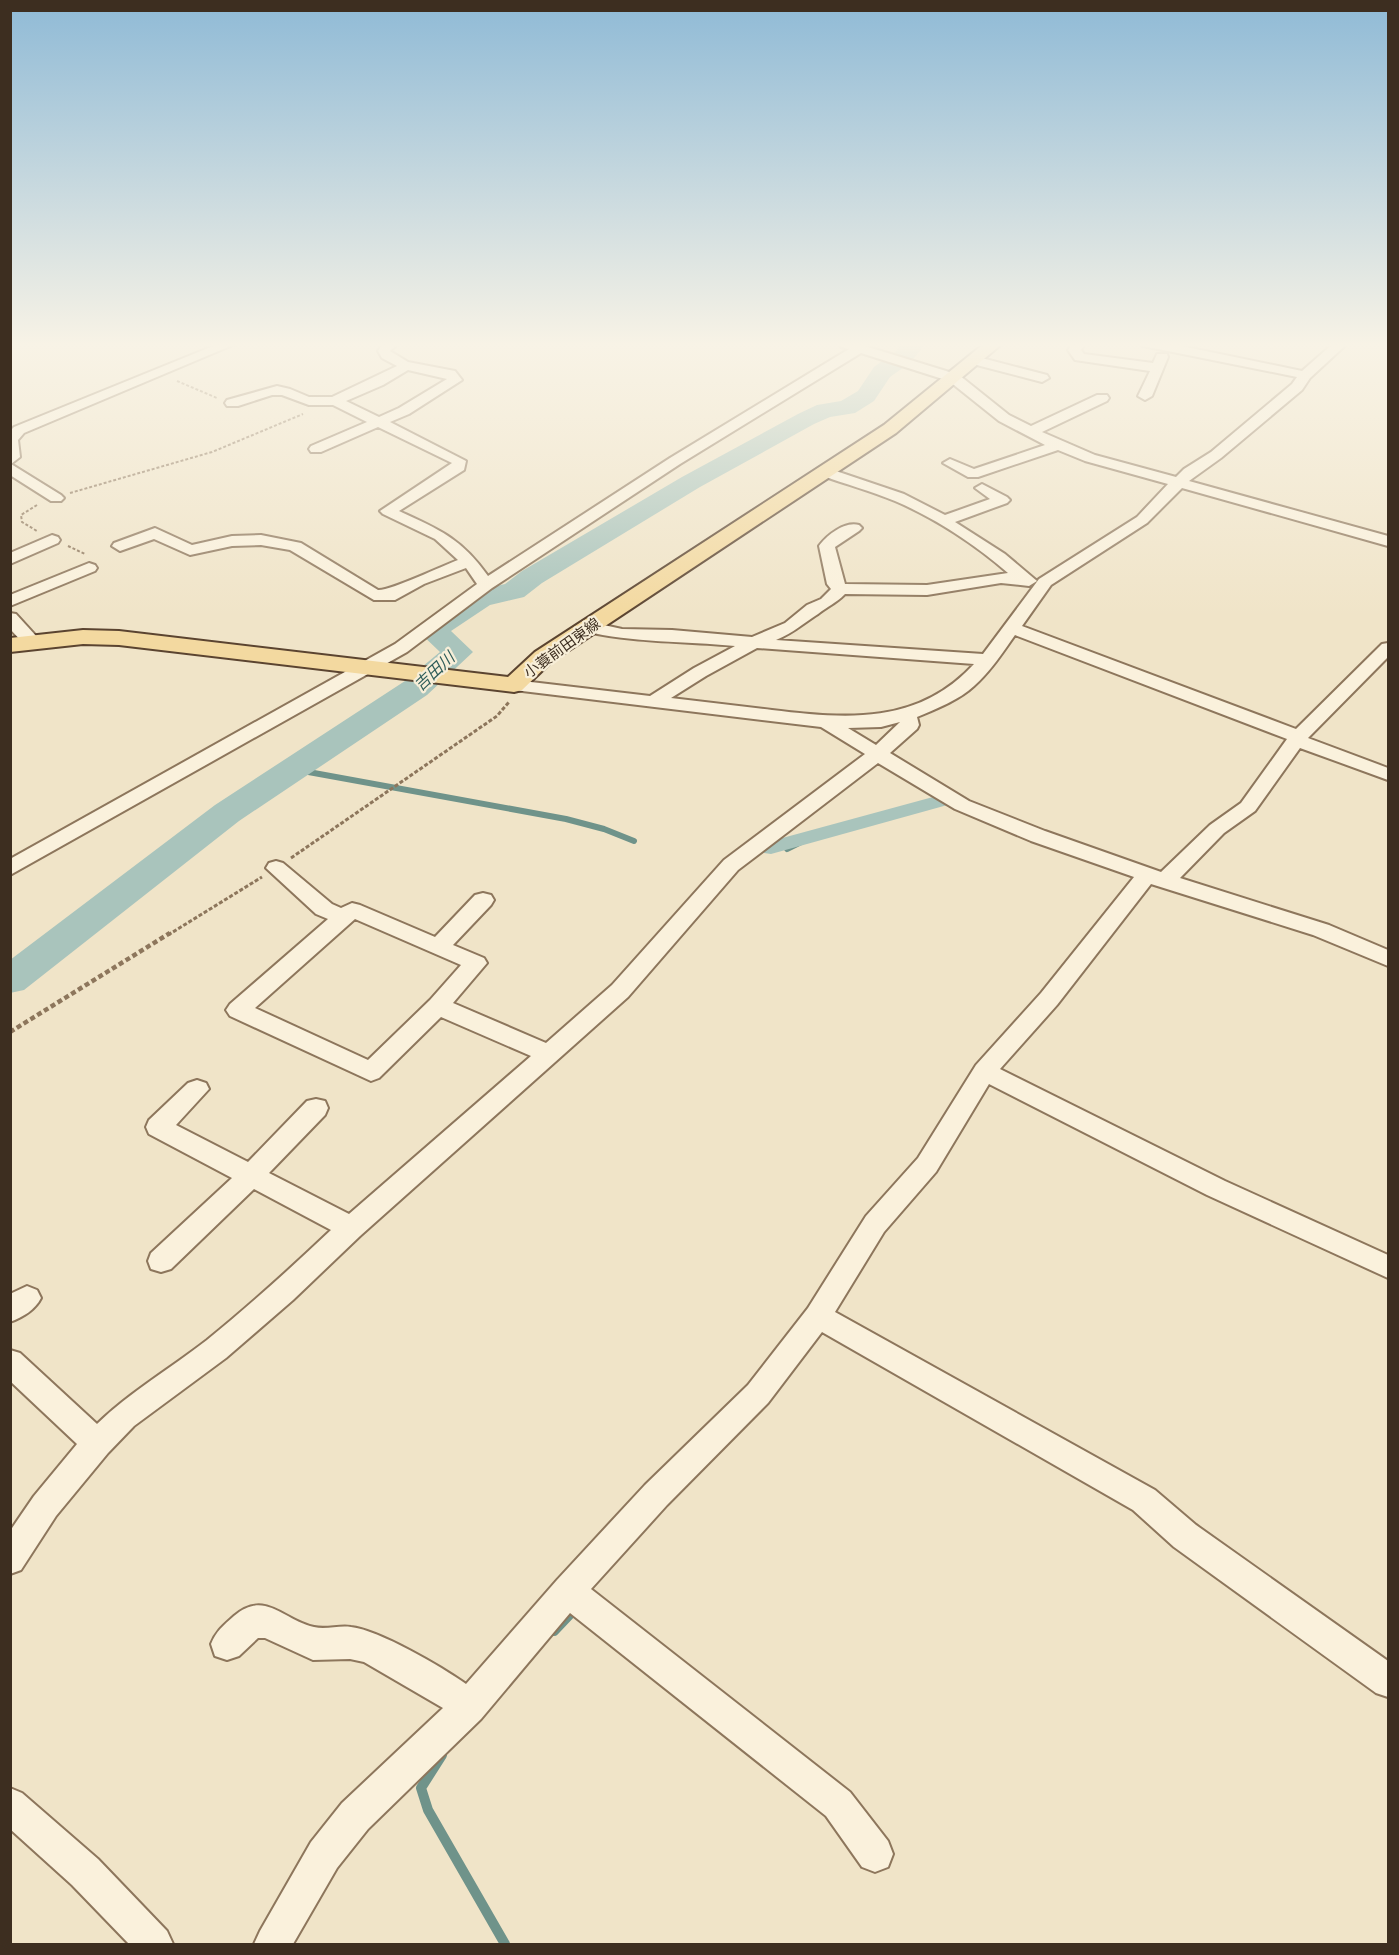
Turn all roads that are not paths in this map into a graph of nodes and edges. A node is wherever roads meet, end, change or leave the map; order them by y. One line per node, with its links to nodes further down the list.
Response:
1 (16, 433): 10 (street)
2 (353, 433): 9 (street)
3 (402, 433): 23 (street)
4 (724, 433): 27 (street)
5 (884, 433): 13 (main road, 小蓑前田東線)
6 (1033, 433): 8 (street)
7 (1242, 433): 14 (street)
8 (1058, 445): 11 (street); 14 (street)
9 (316, 449)
10 (10, 460)
11 (950, 463)
12 (10, 468): 16 (street)
13 (825, 472): 17 (street); 31 (main road, 小蓑前田東線)
14 (1179, 484): 20 (street); 26 (street)
15 (982, 488): 17 (street)
16 (56, 498)
17 (945, 520): 25 (street)
18 (854, 528): 28 (street)
19 (52, 540): 22 (street)
20 (1389, 541)
21 (120, 546): 23 (street)
22 (10, 559)
23 (470, 561): 27 (street)
24 (89, 568): 29 (street)
25 (1024, 579): 26 (street); 28 (street)
26 (1042, 584): 32 (street)
27 (486, 585): 37 (street)
28 (841, 589): 34 (street)
29 (10, 601)
30 (10, 618): 33 (street)
31 (590, 627): 34 (street); 38 (main road, 小蓑前田東線)
32 (1012, 628): 36 (street); 42 (street)
33 (21, 643): 37 (main road, 小蓑前田東線)
34 (754, 643): 36 (street); 39 (street)
35 (1389, 648): 42 (street)
36 (988, 660): 40 (street)
37 (374, 669): 38 (main road, 小蓑前田東線); 45 (street)
38 (514, 685): 39 (street)
39 (655, 701): 41 (street)
40 (907, 715): 41 (street); 43 (street)
41 (826, 722): 43 (street)
42 (1297, 739): 44 (street); 47 (street)
43 (879, 753): 47 (street); 53 (street)
44 (1389, 774)
45 (10, 868)
46 (276, 868): 49 (street)
47 (1156, 878): 51 (street); 54 (street)
48 (483, 900): 50 (street)
49 (343, 918): 50 (street); 52 (street)
50 (438, 947): 52 (street)
51 (1389, 959)
52 (438, 1006): 53 (street)
53 (549, 1054): 58 (street)
54 (984, 1071): 60 (street); 61 (street)
55 (197, 1089): 57 (street)
56 (316, 1108): 57 (street)
57 (250, 1176): 58 (street); 59 (street)
58 (351, 1228): 63 (street)
59 (160, 1261)
60 (1389, 1267)
61 (819, 1316): 65 (street); 67 (street)
62 (10, 1362): 63 (street)
63 (97, 1443): 64 (street)
64 (10, 1559)
65 (568, 1591): 68 (street); 70 (street)
66 (227, 1644): 68 (street)
67 (1389, 1681)
68 (469, 1707): 72 (street)
69 (10, 1805): 71 (street)
70 (875, 1854)
71 (154, 1944)
72 (273, 1944)

